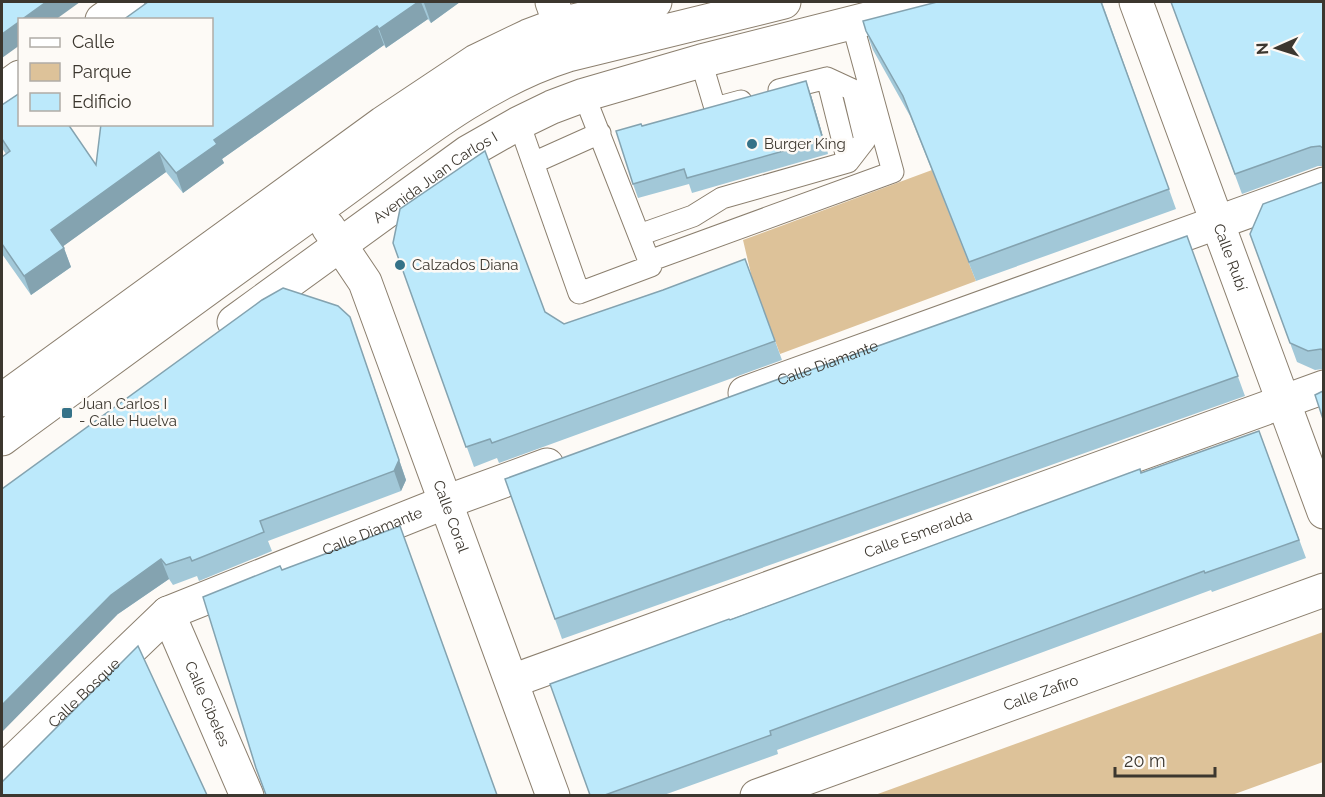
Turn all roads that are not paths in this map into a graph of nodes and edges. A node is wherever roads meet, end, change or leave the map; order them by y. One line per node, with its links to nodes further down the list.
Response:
1 (128, 2): 7 (street)
2 (655, 2): 9 (street)
3 (784, 2): 8 (street)
4 (934, 2): 6 (street, Avenida Juan Carlos I)
5 (1137, 2): 21 (street, Calle Rubí)
6 (849, 12): 10 (street, Avenida Juan Carlos I); 25 (lane)
7 (105, 18)
8 (690, 24): 9 (street); 10 (street)
9 (560, 27): 13 (street); 16 (street); 19 (street)
10 (701, 61): 13 (street, Avenida Juan Carlos I); 22 (lane)
11 (18, 78): 12 (street)
12 (2, 90)
13 (584, 95): 14 (street, Avenida Juan Carlos I); 15 (lane)
14 (519, 123): 17 (lane); 20 (street, Avenida Juan Carlos I)
15 (600, 134): 17 (lane); 22 (lane)
16 (383, 162): 19 (street); 20 (street)
17 (533, 163): 25 (lane)
18 (1323, 184): 21 (street, Calle Diamante)
19 (308, 197): 23 (street, Calle Coral); 24 (street); 29 (street)
20 (374, 219): 23 (street, Avenida Juan Carlos I)
21 (1218, 222): 30 (street, Calle Diamante); 31 (street, Calle Rubí)
22 (639, 236): 25 (lane)
23 (340, 244): 26 (street, Avenida Juan Carlos I); 34 (street, Calle Coral)
24 (252, 257): 26 (street); 32 (street)
25 (649, 261)
26 (307, 269): 27 (street, Avenida Juan Carlos I)
27 (208, 340)
28 (1323, 387): 31 (street, Calle Esmeralda)
29 (2, 400)
30 (722, 401)
31 (1283, 402): 35 (street, Calle Rubí); 38 (street, Calle Esmeralda)
32 (2, 439)
33 (578, 454): 34 (street, Calle Diamante)
34 (446, 502): 37 (street, Calle Diamante); 38 (street, Calle Coral)
35 (1323, 512)
36 (1323, 590): 42 (street, Calle Zafiro)
37 (168, 613): 39 (street, Calle Bosque); 40 (street, Calle Cibeles)
38 (512, 681): 41 (street, Calle Coral)
39 (2, 772)
40 (247, 795)
41 (553, 795)
42 (757, 795)

